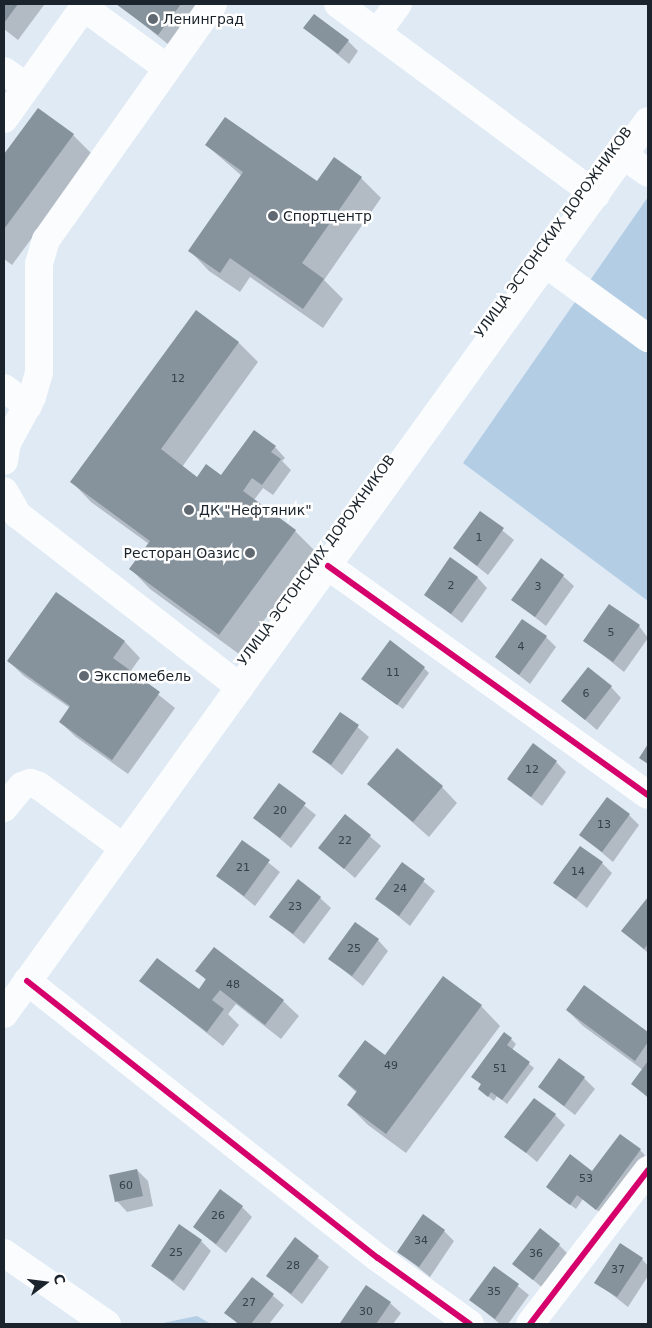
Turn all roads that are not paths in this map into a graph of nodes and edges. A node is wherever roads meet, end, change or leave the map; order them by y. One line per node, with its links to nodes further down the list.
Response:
1 (213, 4): 6 (street)
2 (338, 4): 5 (street)
3 (398, 4): 5 (street)
4 (86, 6): 6 (street); 8 (street)
5 (377, 33): 13 (street)
6 (167, 68): 17 (street)
7 (4, 71): 8 (street)
8 (27, 87): 9 (street)
9 (4, 119)
10 (648, 121): 11 (street, УЛИЦА ЭСТОНСКИХ ДОРОЖНИКОВ)
11 (624, 156): 12 (street); 13 (street, УЛИЦА ЭСТОНСКИХ ДОРОЖНИКОВ)
12 (648, 173)
13 (596, 195): 14 (street, УЛИЦА ЭСТОНСКИХ ДОРОЖНИКОВ)
14 (546, 264): 15 (street); 20 (street, УЛИЦА ЭСТОНСКИХ ДОРОЖНИКОВ)
15 (648, 338)
16 (4, 388): 17 (street)
17 (28, 406): 18 (street)
18 (4, 461)
19 (4, 491): 21 (street)
20 (328, 566): 21 (street, УЛИЦА ЭСТОНСКИХ ДОРОЖНИКОВ); 22 (street)
21 (240, 687): 24 (street, УЛИЦА ЭСТОНСКИХ ДОРОЖНИКОВ)
22 (648, 795)
23 (4, 808): 24 (street)
24 (124, 848): 25 (street, УЛИЦА ЭСТОНСКИХ ДОРОЖНИКОВ)
25 (28, 981): 26 (street, УЛИЦА ЭСТОНСКИХ ДОРОЖНИКОВ); 30 (street)
26 (4, 1014)
27 (648, 1170): 31 (street)
28 (4, 1253): 29 (street)
29 (107, 1324)
30 (470, 1324)
31 (530, 1324)

